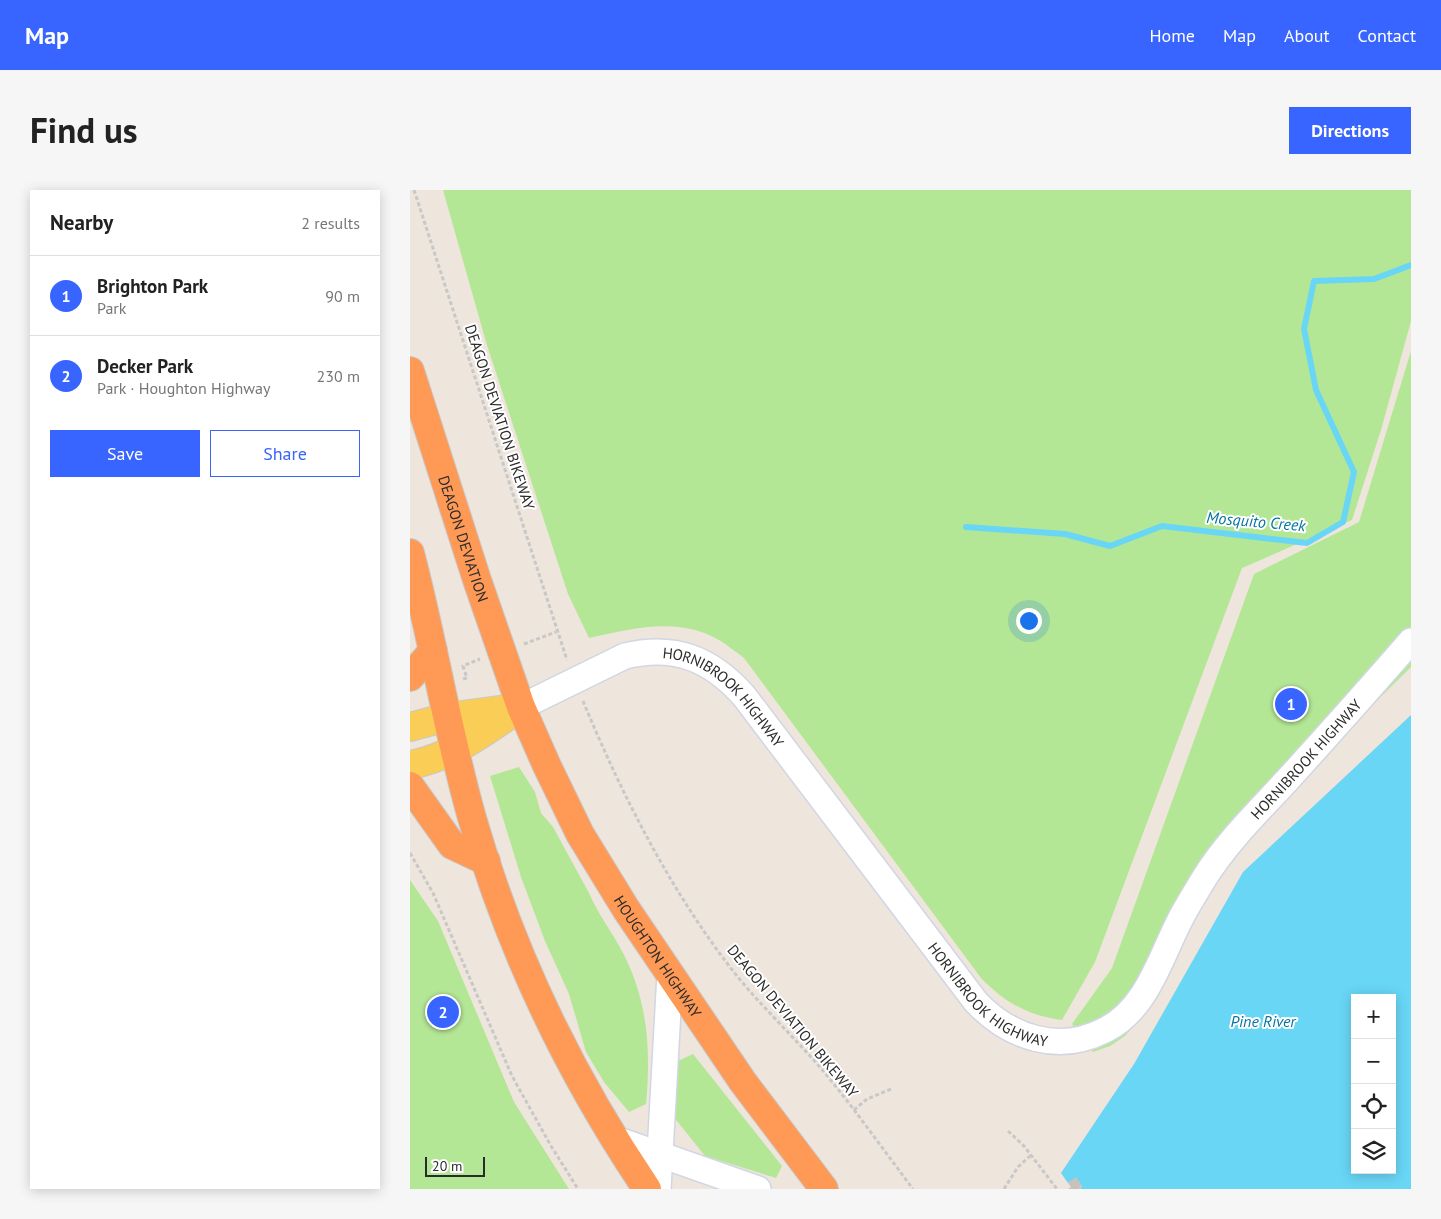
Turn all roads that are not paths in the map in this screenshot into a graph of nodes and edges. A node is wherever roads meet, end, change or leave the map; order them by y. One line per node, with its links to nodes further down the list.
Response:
1 (410, 370): 6 (highway, DEAGON DEVIATION)
2 (410, 552): 4 (highway)
3 (1411, 641): 6 (street, HORNIBROOK HIGHWAY)
4 (433, 651): 5 (highway); 7 (highway)
5 (410, 677)
6 (521, 707): 7 (main road, HORNIBROOK HIGHWAY); 9 (main road, HORNIBROOK HIGHWAY); 13 (highway, HOUGHTON HIGHWAY)
7 (447, 717): 8 (main road, HORNIBROOK HIGHWAY); 9 (highway)
8 (410, 727)
9 (455, 751): 10 (main road, HORNIBROOK HIGHWAY); 12 (highway)
10 (410, 765)
11 (410, 786): 12 (highway)
12 (486, 861): 14 (highway)
13 (670, 974): 15 (street); 19 (highway, HOUGHTON HIGHWAY)
14 (613, 1138): 15 (street); 16 (highway)
15 (661, 1154): 17 (street); 18 (street)
16 (647, 1189)
17 (658, 1189)
18 (758, 1189)
19 (824, 1189)

